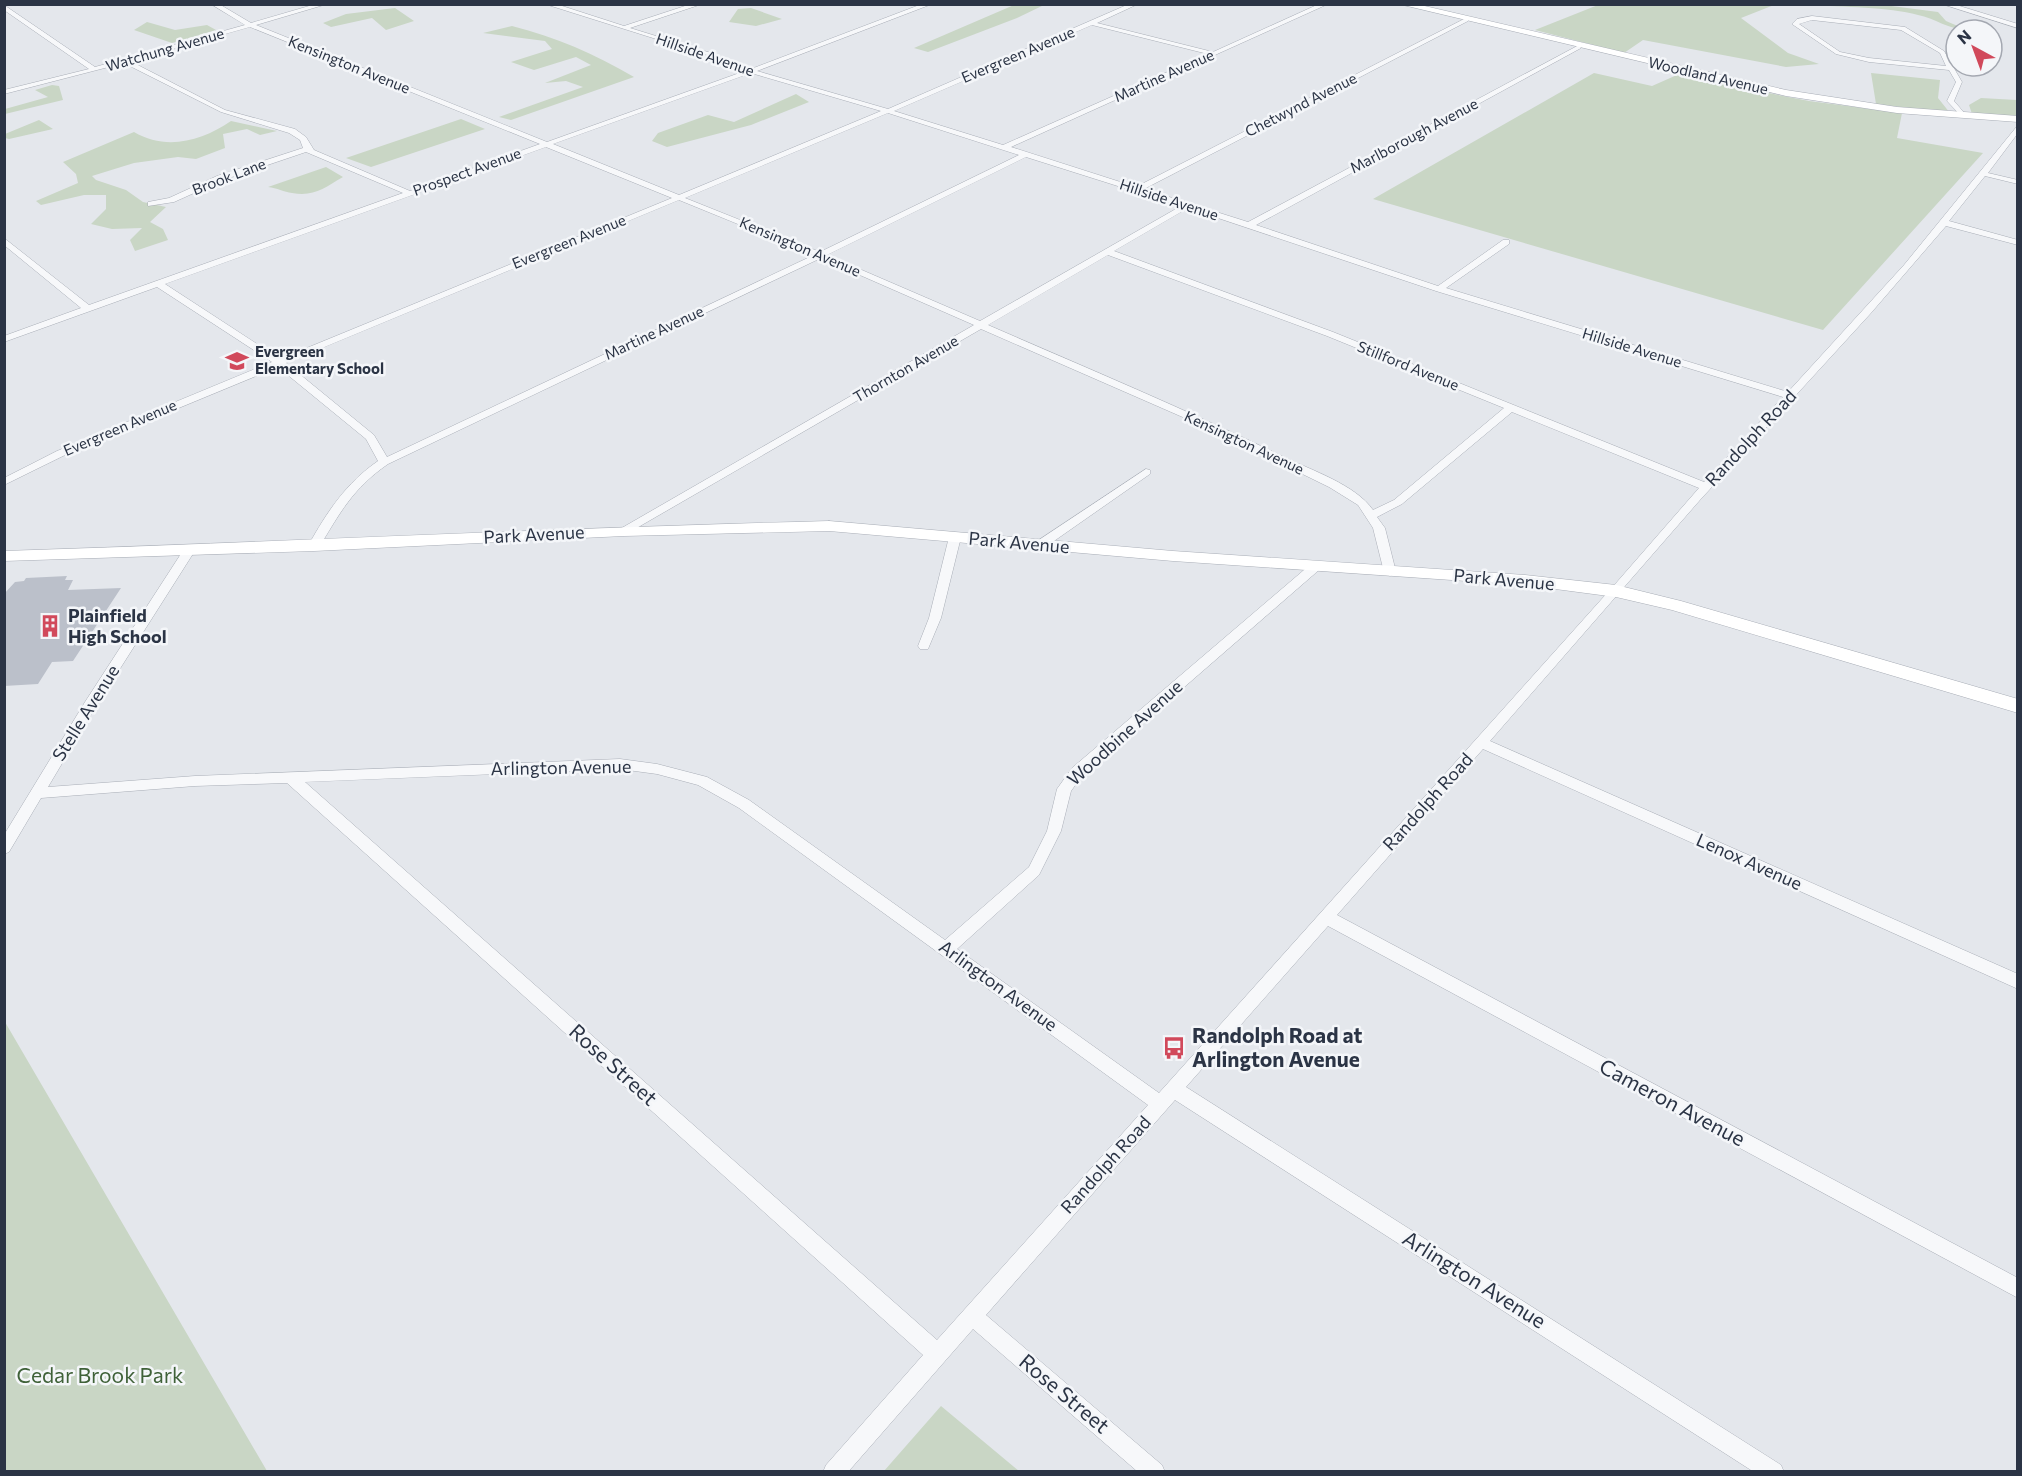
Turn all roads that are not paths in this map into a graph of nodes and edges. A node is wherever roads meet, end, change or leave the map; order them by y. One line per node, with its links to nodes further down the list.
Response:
1 (214, 4): 13 (street, Kensington Avenue)
2 (324, 4): 13 (street, Watchung Avenue)
3 (548, 4): 15 (street, Hillside Avenue)
4 (699, 4): 15 (street)
5 (929, 4): 21 (street, Prospect Avenue)
6 (1135, 4): 12 (street, Evergreen Avenue)
7 (1325, 4): 17 (street, Martine Avenue)
8 (1403, 4): 11 (main road, Woodland Avenue)
9 (1945, 4): 14 (street)
10 (4, 7): 20 (street)
11 (1466, 20): 16 (main road, Woodland Avenue); 34 (street, Chetwynd Avenue)
12 (1092, 23): 17 (street); 24 (street, Evergreen Avenue)
13 (252, 26): 18 (street, Watchung Avenue); 28 (street, Kensington Avenue)
14 (2018, 26)
15 (623, 28): 21 (street, Hillside Avenue)
16 (1579, 47): 25 (main road, Woodland Avenue); 40 (street, Marlborough Avenue)
17 (1215, 54): 29 (street, Martine Avenue)
18 (124, 62): 20 (street, Watchung Avenue); 30 (street)
19 (1951, 68): 19 (street)
20 (95, 70): 23 (street, Watchung Avenue)
21 (751, 71): 24 (street, Hillside Avenue); 28 (street, Prospect Avenue)
22 (1957, 78): 25 (street)
23 (4, 92)
24 (888, 111): 29 (street, Hillside Avenue); 36 (street, Evergreen Avenue)
25 (1964, 116): 26 (main road, Woodland Avenue)
26 (2018, 119)
27 (2018, 128): 32 (street, Randolph Road)
28 (548, 143): 35 (street, Prospect Avenue); 36 (street, Kensington Avenue)
29 (1003, 148): 31 (street, Hillside Avenue)
30 (307, 149): 35 (street); 37 (street, Brook Lane)
31 (1024, 155): 34 (street, Hillside Avenue); 45 (street, Martine Avenue)
32 (1984, 174): 33 (street); 39 (street, Randolph Road)
33 (2018, 182)
34 (1136, 190): 38 (street, Hillside Avenue)
35 (409, 194): 46 (street, Prospect Avenue)
36 (679, 197): 45 (street, Kensington Avenue); 51 (street, Evergreen Avenue)
37 (151, 204)
38 (1187, 206): 40 (street, Hillside Avenue); 44 (street, Thornton Avenue)
39 (1942, 222): 42 (street); 52 (street, Randolph Road)
40 (1249, 225): 47 (street, Hillside Avenue)
41 (1506, 242): 47 (street)
42 (2018, 243)
43 (7, 245): 48 (street)
44 (1108, 252): 49 (street, Thornton Avenue); 53 (street, Stillford Avenue)
45 (820, 255): 49 (street, Kensington Avenue); 54 (street, Martine Avenue)
46 (158, 284): 48 (street, Prospect Avenue); 51 (street)
47 (1439, 289): 52 (street, Hillside Avenue)
48 (88, 309): 50 (street, Prospect Avenue)
49 (983, 326): 58 (street, Kensington Avenue); 59 (street, Thornton Avenue)
50 (4, 339)
51 (278, 362): 54 (street); 56 (street, Evergreen Avenue)
52 (1790, 396): 57 (street, Randolph Road)
53 (1512, 407): 57 (street, Stillford Avenue); 58 (street)
54 (384, 462): 62 (street, Martine Avenue)
55 (1146, 472): 61 (street)
56 (4, 482)
57 (1706, 487): 67 (street, Randolph Road)
58 (1372, 515): 66 (street)
59 (624, 531): 60 (main road, Park Avenue); 62 (main road, Park Avenue)
60 (955, 537): 61 (main road, Park Avenue); 68 (street)
61 (1040, 545): 65 (main road, Park Avenue)
62 (314, 546): 63 (main road, Park Avenue)
63 (190, 549): 64 (main road, Park Avenue); 72 (street, Stelle Avenue)
64 (4, 556)
65 (1315, 567): 66 (main road, Park Avenue); 75 (street, Woodbine Avenue)
66 (1390, 572): 67 (main road, Park Avenue)
67 (1616, 591): 69 (main road, Park Avenue); 70 (street, Randolph Road)
68 (924, 646)
69 (2018, 706)
70 (1481, 743): 74 (street, Randolph Road); 76 (street, Lenox Avenue)
71 (290, 777): 72 (street, Arlington Avenue); 75 (street, Arlington Avenue); 80 (street, Rose Street)
72 (37, 793): 73 (street, Stelle Avenue)
73 (4, 848)
74 (1326, 917): 77 (street, Randolph Road); 78 (street, Cameron Avenue)
75 (946, 949): 77 (street, Arlington Avenue)
76 (2018, 982)
77 (1167, 1096): 79 (street, Randolph Road); 83 (street, Arlington Avenue)
78 (2018, 1289)
79 (972, 1316): 80 (street, Randolph Road); 82 (street, Rose Street)
80 (937, 1354): 81 (street, Randolph Road)
81 (834, 1472)
82 (1155, 1472)
83 (1774, 1472)

